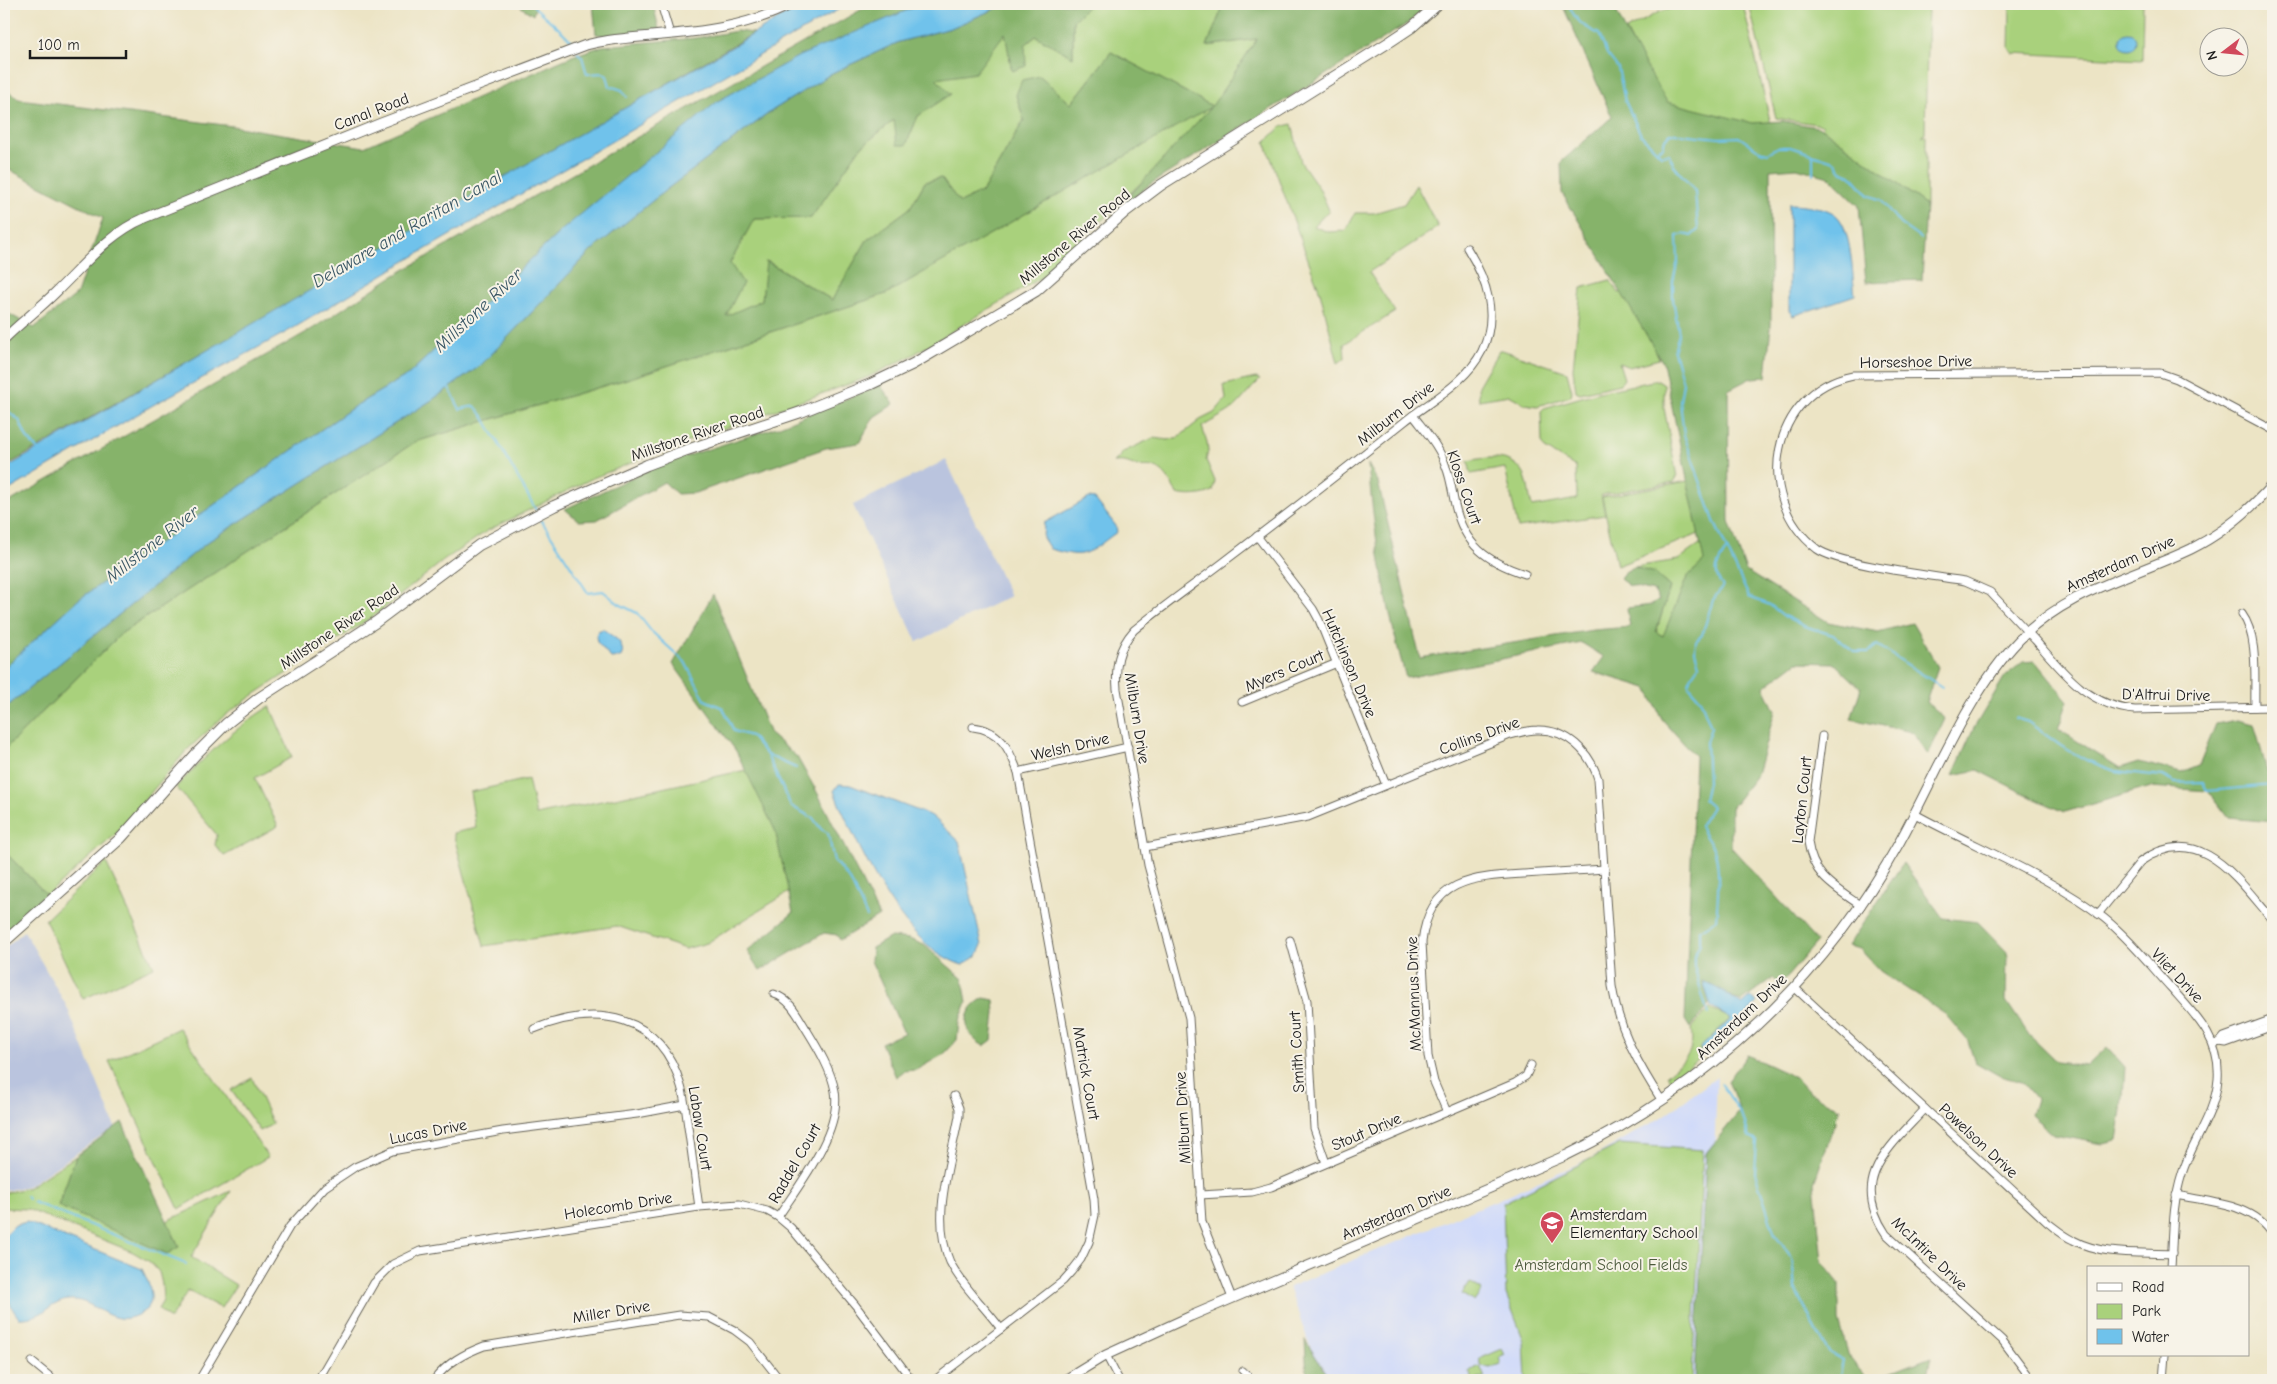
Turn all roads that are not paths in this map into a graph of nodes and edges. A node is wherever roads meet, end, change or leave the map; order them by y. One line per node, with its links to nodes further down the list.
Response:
1 (661, 4): 4 (street)
2 (792, 4): 4 (street, Canal Road)
3 (1438, 4): 30 (main road, Millstone River Road)
4 (670, 34): 6 (street, Canal Road)
5 (1467, 248): 7 (street, Milburn Drive)
6 (4, 339)
7 (1413, 415): 10 (street, Milburn Drive); 11 (street, Kloss Court)
8 (2273, 430): 13 (street, Horseshoe Drive)
9 (2273, 484): 13 (street, Amsterdam Drive)
10 (1256, 536): 14 (street, Hutchinson Drive); 20 (street, Milburn Drive)
11 (1525, 574)
12 (2242, 614): 17 (street)
13 (2028, 632): 17 (street, D'Altrui Drive); 23 (street, Amsterdam Drive)
14 (1337, 663): 15 (street, Myers Court); 22 (street, Hutchinson Drive)
15 (1242, 702)
16 (2273, 706): 17 (street, D'Altrui Drive)
17 (2255, 707)
18 (973, 727): 21 (street, Matrick Court)
19 (1822, 736): 26 (street, Layton Court)
20 (1128, 747): 21 (street, Welsh Drive); 24 (street, Milburn Drive)
21 (1018, 772): 52 (street, Matrick Court)
22 (1386, 785): 24 (street, Collins Drive); 25 (street, Collins Drive)
23 (1915, 814): 26 (street, Amsterdam Drive); 27 (street, Vliet Drive)
24 (1144, 846): 44 (street, Milburn Drive)
25 (1605, 869): 39 (street, Collins Drive); 42 (street, McMannus Drive)
26 (1860, 906): 31 (street, Amsterdam Drive)
27 (2098, 914): 28 (street); 36 (street, Vliet Drive)
28 (2273, 920)
29 (1290, 940): 43 (street, Smith Court)
30 (4, 942)
31 (1795, 988): 39 (street, Amsterdam Drive); 41 (street, Powelson Drive)
32 (774, 994): 47 (street, Raddel Court)
33 (2273, 1019): 36 (street)
34 (2273, 1026): 36 (street)
35 (534, 1028): 40 (street, Labaw Court)
36 (2217, 1043): 45 (street, Vliet Drive)
37 (1531, 1065): 42 (street, Stout Drive)
38 (954, 1096): 52 (street)
39 (1662, 1101): 51 (street, Amsterdam Drive)
40 (685, 1105): 46 (street, Labaw Court); 58 (street, Lucas Drive)
41 (1925, 1109): 49 (street, Powelson Drive); 67 (street, McIntire Drive)
42 (1447, 1112): 43 (street, Stout Drive)
43 (1326, 1163): 44 (street, Stout Drive)
44 (1200, 1195): 51 (street, Milburn Drive)
45 (2176, 1195): 48 (street); 49 (street, Vliet Drive)
46 (700, 1207): 47 (street, Holecomb Drive); 59 (street, Holecomb Drive)
47 (778, 1218): 62 (street, Holecomb Drive)
48 (2273, 1234)
49 (2172, 1254): 50 (street, Vliet Drive)
50 (2171, 1266)
51 (1232, 1298): 53 (street, Amsterdam Drive)
52 (1001, 1329): 63 (street, Matrick Court)
53 (1106, 1355): 64 (street, Amsterdam Drive); 65 (street)
54 (2165, 1356): 68 (street)
55 (32, 1362): 57 (street)
56 (1243, 1371): 66 (street)
57 (54, 1380)
58 (199, 1380)
59 (318, 1380)
60 (434, 1380): 61 (street, Miller Drive)
61 (780, 1380)
62 (912, 1380)
63 (935, 1380)
64 (1065, 1380)
65 (1119, 1380)
66 (1253, 1380)
67 (2032, 1380)
68 (2163, 1380)

